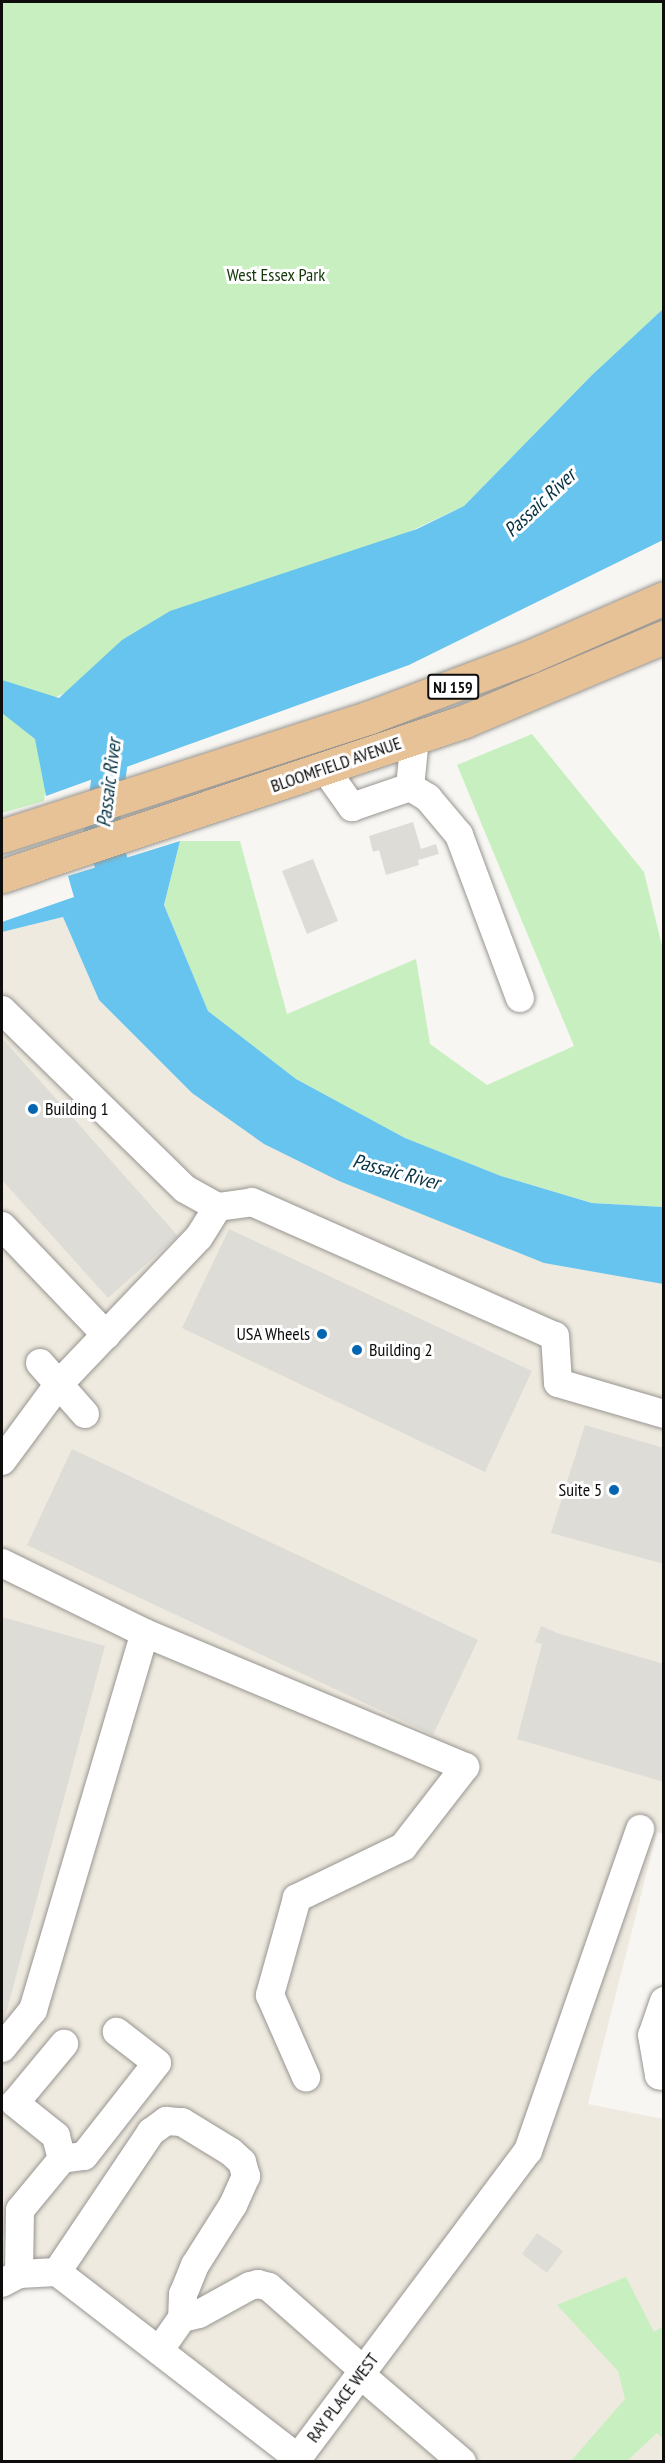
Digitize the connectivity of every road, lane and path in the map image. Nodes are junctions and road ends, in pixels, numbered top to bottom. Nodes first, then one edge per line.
1 (663, 598) edge
2 (663, 637) edge
3 (415, 738) junction
4 (325, 769) junction
5 (411, 787) junction
6 (2, 836) edge
7 (2, 876) edge
8 (520, 998) dead end
9 (2, 1010) edge
10 (218, 1207) junction
11 (2, 1226) edge
12 (106, 1335) junction
13 (40, 1363) dead end
14 (58, 1385) junction
15 (663, 1414) edge
16 (26, 1429) junction
17 (2, 1460) edge
18 (2, 1563) edge
19 (144, 1633) junction
20 (640, 1829) dead end
21 (663, 2001) edge
22 (117, 2032) dead end
23 (64, 2044) dead end
24 (2, 2048) edge
25 (663, 2076) edge
26 (306, 2077) dead end
27 (8, 2110) edge
28 (62, 2159) junction
29 (57, 2272) junction
30 (10, 2278) edge
31 (182, 2318) junction
32 (159, 2351) junction
33 (362, 2372) junction
34 (315, 2452) edge
35 (462, 2462) edge

1 - 6 main road, BLOOMFIELD AVENUE / NJ 159
2 - 3 main road, BLOOMFIELD AVENUE / NJ 159
3 - 4 main road, BLOOMFIELD AVENUE / NJ 159
3 - 5 street
4 - 5 street
4 - 7 main road, BLOOMFIELD AVENUE / NJ 159
5 - 8 street
9 - 10 street
10 - 12 street
10 - 15 street
11 - 12 street
12 - 14 street
13 - 14 street
14 - 16 street
14 - 16 street
16 - 17 street
18 - 19 street
19 - 24 street
19 - 26 street
20 - 33 street, RAY PLACE WEST
21 - 25 street
22 - 28 street
23 - 27 street
27 - 28 street
28 - 30 street
29 - 30 street
29 - 31 street
29 - 32 street, RAY PLACE WEST
31 - 32 street
31 - 33 street
32 - 34 street, RAY PLACE WEST
33 - 34 street, RAY PLACE WEST
33 - 35 street

